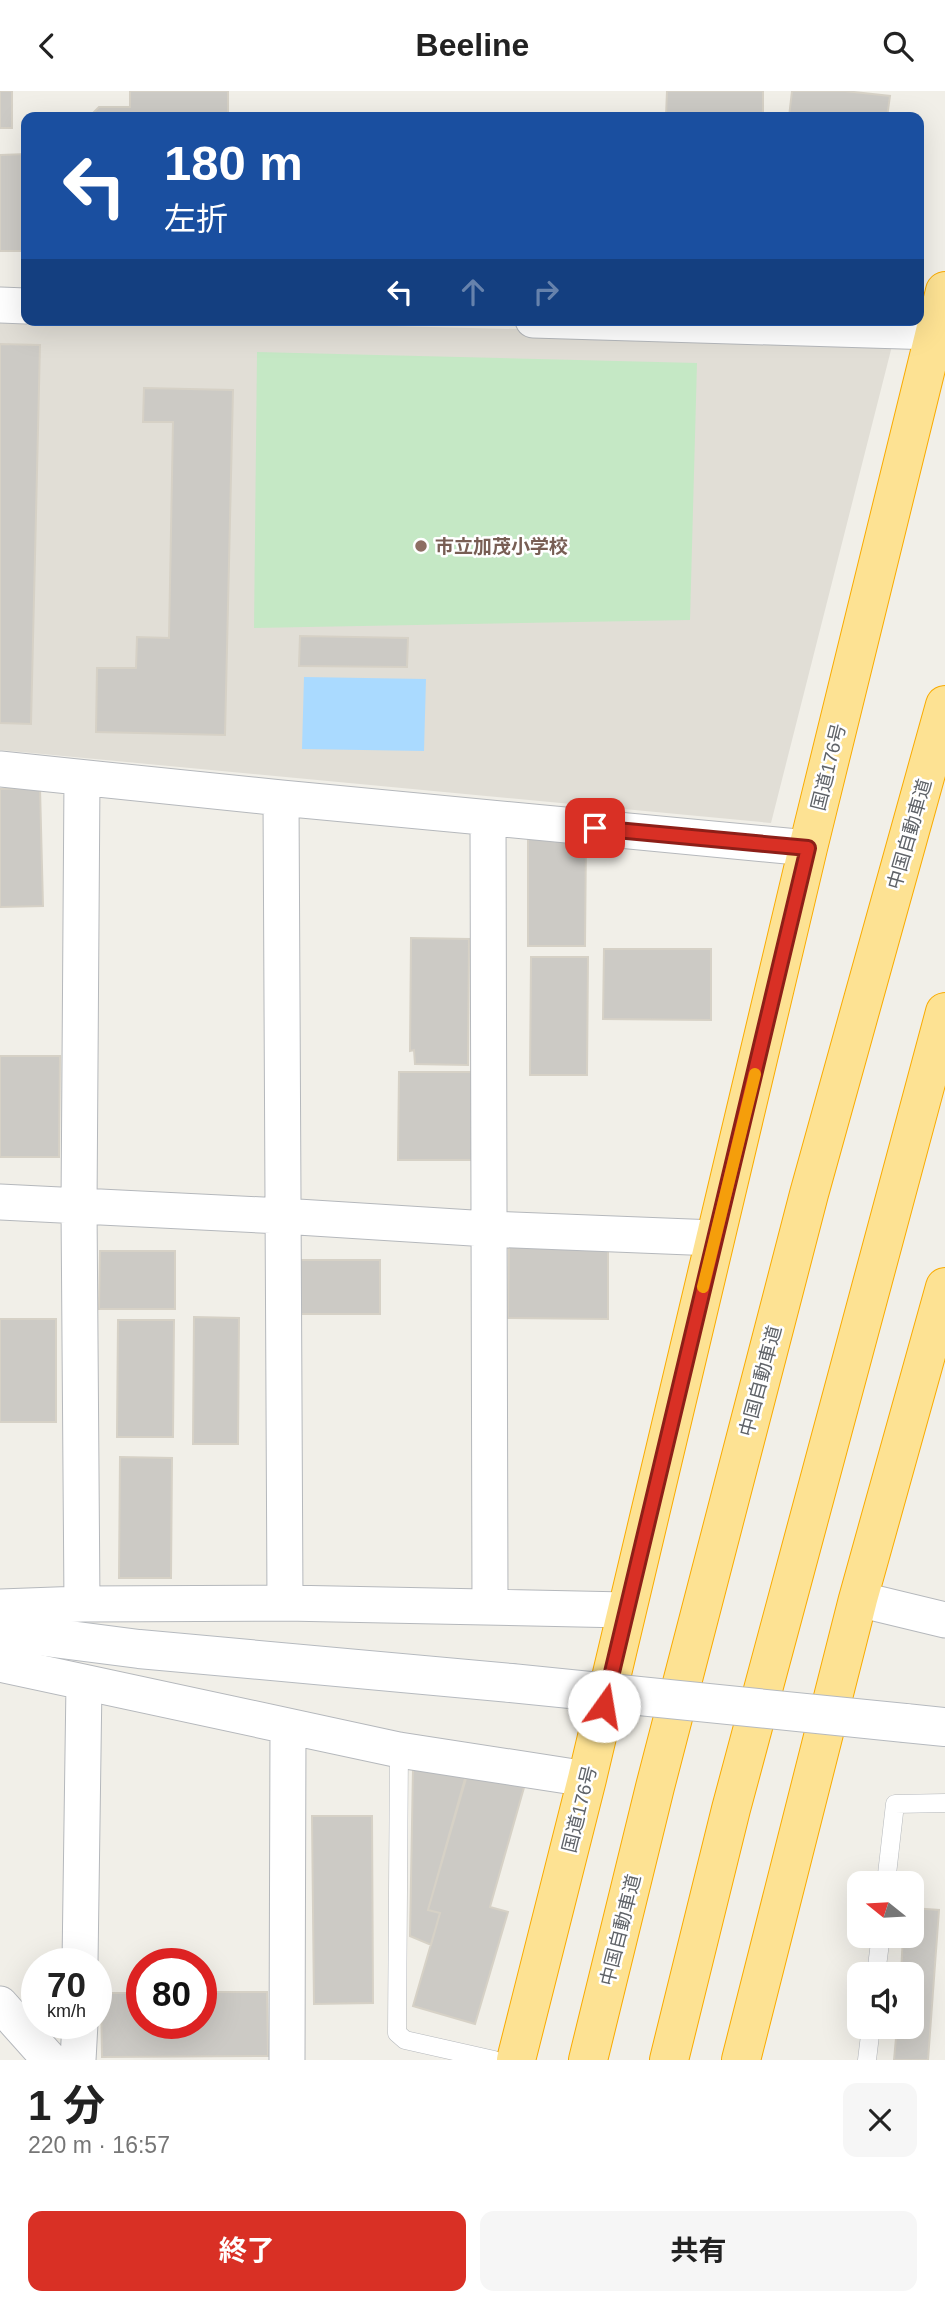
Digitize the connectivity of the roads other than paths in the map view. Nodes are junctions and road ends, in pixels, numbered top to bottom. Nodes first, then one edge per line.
1 (945, 291) edge
2 (0, 305) edge
3 (21, 306) edge
4 (734, 326) edge
5 (935, 332) junction
6 (945, 705) edge
7 (0, 769) edge
8 (82, 778) junction
9 (281, 798) junction
10 (488, 818) junction
11 (808, 848) junction
12 (945, 1012) edge
13 (0, 1202) edge
14 (79, 1207) junction
15 (282, 1216) junction
16 (488, 1229) junction
17 (715, 1238) junction
18 (945, 1287) edge
19 (858, 1599) junction
20 (285, 1603) junction
21 (82, 1604) junction
22 (0, 1607) edge
23 (490, 1607) junction
24 (626, 1610) junction
25 (945, 1621) edge
26 (0, 1631) edge
27 (0, 1664) edge
28 (84, 1683) junction
29 (288, 1727) junction
30 (945, 1727) edge
31 (399, 1750) junction
32 (587, 1779) junction
33 (945, 1803) edge
34 (887, 1871) edge
35 (80, 1948) edge
36 (0, 2004) edge
37 (79, 2039) edge
38 (869, 2039) edge
39 (50, 2060) edge
40 (78, 2060) edge
41 (287, 2060) edge
42 (494, 2060) edge
43 (516, 2060) edge
44 (588, 2060) edge
45 (669, 2060) edge
46 (741, 2060) edge
47 (867, 2060) edge

1 - 5 highway, 国道176号
2 - 3 street
4 - 5 street
5 - 11 highway, 国道176号
6 - 44 highway, 中国自動車道
7 - 8 street
8 - 9 street
8 - 14 street
9 - 10 street
9 - 15 street
10 - 11 street
10 - 16 street
11 - 17 highway, 国道176号
12 - 45 highway
13 - 14 street
14 - 15 street
14 - 21 street
15 - 16 street
15 - 20 street
16 - 17 street
16 - 23 street
17 - 24 highway, 国道176号
18 - 19 highway
19 - 25 street
19 - 46 highway
20 - 21 street
20 - 23 street
21 - 22 street
23 - 24 street
24 - 32 highway, 国道176号
26 - 30 street, bridge
27 - 28 street
28 - 29 street
28 - 35 street
29 - 31 street
29 - 41 street
31 - 32 street
31 - 42 lane
32 - 43 highway, 国道176号
33 - 34 lane
36 - 39 street
37 - 40 street
38 - 47 lane

